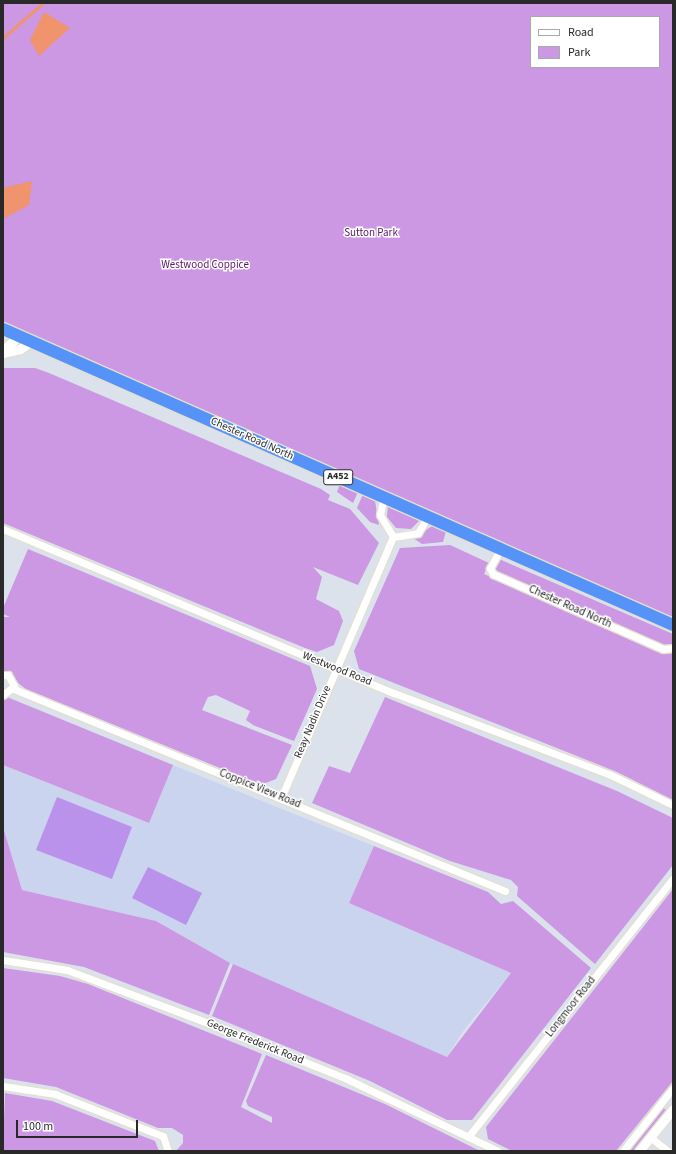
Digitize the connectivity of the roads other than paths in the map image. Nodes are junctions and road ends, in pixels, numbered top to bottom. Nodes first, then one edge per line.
1 (3, 329) edge
2 (19, 336) junction
3 (31, 341) junction
4 (3, 351) edge
5 (384, 496) junction
6 (428, 516) junction
7 (3, 529) edge
8 (392, 537) junction
9 (500, 550) junction
10 (673, 624) edge
11 (673, 648) edge
12 (335, 668) junction
13 (3, 675) edge
14 (14, 689) junction
15 (3, 695) edge
16 (281, 798) junction
17 (673, 805) edge
18 (673, 878) edge
19 (505, 891) dead end
20 (3, 960) edge
21 (3, 1086) edge
22 (673, 1088) edge
23 (673, 1109) edge
24 (468, 1137) junction
25 (650, 1137) junction
26 (168, 1151) edge
27 (498, 1151) edge
28 (623, 1151) edge
29 (639, 1151) edge
30 (668, 1151) edge

1 - 2 highway, Chester Road North / A452
2 - 3 highway, Chester Road North / A452
2 - 4 street
3 - 4 street
3 - 5 highway, Chester Road North / A452
5 - 6 highway, Chester Road North / A452
5 - 8 street
6 - 8 street
6 - 9 highway, Chester Road North / A452
7 - 12 street, Westwood Road
8 - 12 street, Reay Nadin Drive
9 - 10 highway, Chester Road North / A452
9 - 11 street, Chester Road North
12 - 16 street, Reay Nadin Drive
12 - 17 street, Westwood Road
13 - 14 street, Coppice View Road
14 - 15 street
14 - 16 street, Coppice View Road
16 - 19 street, Coppice View Road
18 - 24 street, Longmoor Road
20 - 24 street, George Frederick Road
21 - 26 street
22 - 28 street
23 - 25 street
24 - 27 street, George Frederick Road
25 - 29 street
25 - 30 street

